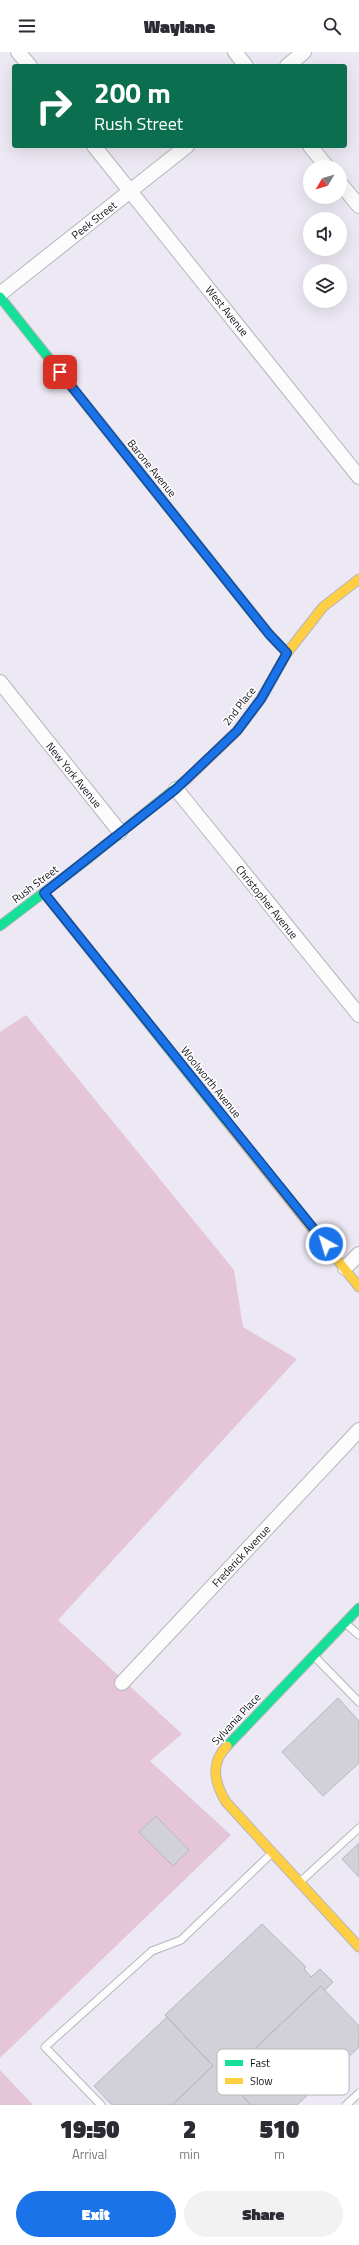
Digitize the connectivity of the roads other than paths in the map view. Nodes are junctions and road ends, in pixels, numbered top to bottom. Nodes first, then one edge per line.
1 (18, 52) edge
2 (234, 52) edge
3 (304, 52) edge
4 (28, 64) edge
5 (244, 64) edge
6 (289, 64) edge
7 (96, 148) edge
8 (184, 148) edge
9 (312, 148) edge
10 (321, 160) edge
11 (130, 191) junction
12 (347, 191) edge
13 (359, 206) edge
14 (0, 296) edge
15 (359, 477) edge
16 (359, 579) edge
17 (287, 653) junction
18 (0, 682) edge
19 (176, 789) junction
20 (120, 832) junction
21 (44, 893) junction
22 (0, 926) edge
23 (359, 1015) edge
24 (359, 1254) edge
25 (345, 1268) junction
26 (359, 1286) edge
27 (359, 1430) edge
28 (359, 1608) edge
29 (345, 1623) junction
30 (359, 1635) edge
31 (314, 1655) junction
32 (122, 1683) dead end
33 (359, 1702) edge
34 (359, 1828) edge
35 (273, 1853) junction
36 (300, 1882) junction
37 (359, 1947) edge
38 (359, 2093) edge
39 (101, 2105) edge
40 (346, 2105) edge

1 - 4 street
2 - 5 street
3 - 6 street
7 - 11 street, West Avenue
8 - 11 street, Peek Street
9 - 10 street
11 - 14 street, Peek Street
11 - 15 street, West Avenue
12 - 13 street
14 - 17 street, Barone Avenue
16 - 17 street, 2nd Place
17 - 19 street, 2nd Place
18 - 20 street, New York Avenue
19 - 20 street, 2nd Place
19 - 23 street, Christopher Avenue
20 - 21 street, Rush Street
21 - 22 street, Rush Street
21 - 25 street, Woolworth Avenue
24 - 25 street
25 - 26 street, Woolworth Avenue
27 - 32 street, Frederick Avenue
28 - 29 street, Sylvania Place
29 - 30 lane
29 - 31 street, Sylvania Place
31 - 33 lane
31 - 35 street, Sylvania Place
34 - 36 lane
35 - 36 street, Sylvania Place
35 - 39 lane
36 - 37 street, Sylvania Place
38 - 40 lane

